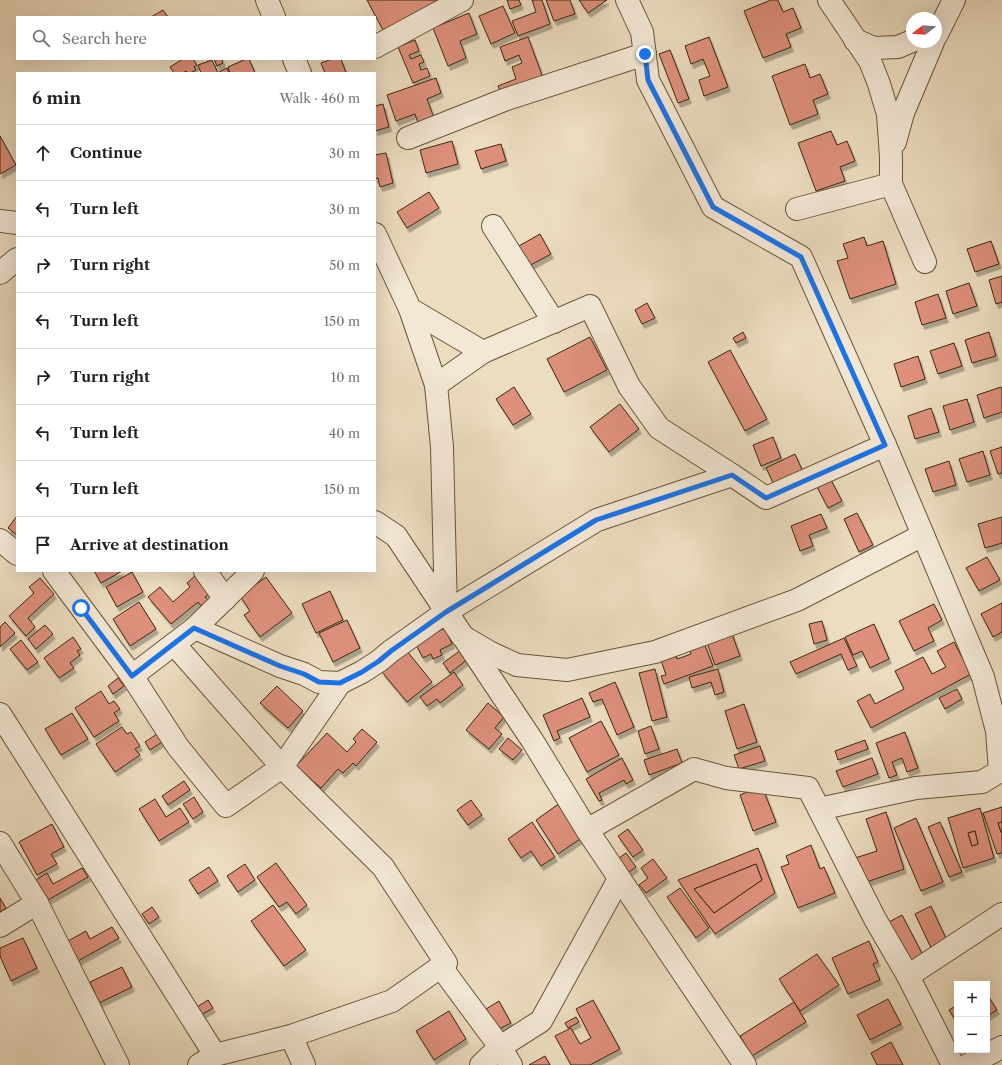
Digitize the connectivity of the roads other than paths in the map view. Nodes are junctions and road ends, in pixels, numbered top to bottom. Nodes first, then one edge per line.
1 (267, 0) edge
2 (462, 0) edge
3 (627, 0) edge
4 (829, 0) edge
5 (954, 0) edge
6 (274, 16) edge
7 (942, 22) edge
8 (855, 40) junction
9 (906, 44) edge
10 (376, 46) edge
11 (930, 48) edge
12 (645, 54) junction
13 (294, 60) edge
14 (300, 72) edge
15 (408, 138) dead end
16 (891, 157) junction
17 (891, 184) junction
18 (797, 209) dead end
19 (0, 221) edge
20 (16, 223) edge
21 (493, 226) dead end
22 (376, 236) edge
23 (16, 260) edge
24 (924, 262) dead end
25 (0, 273) edge
26 (410, 309) junction
27 (554, 322) junction
28 (482, 352) junction
29 (436, 385) junction
30 (885, 445) junction
31 (732, 475) junction
32 (376, 523) edge
33 (923, 535) junction
34 (0, 540) edge
35 (16, 553) edge
36 (56, 572) edge
37 (206, 572) edge
38 (252, 572) edge
39 (225, 599) junction
40 (446, 612) junction
41 (194, 628) junction
42 (174, 644) junction
43 (132, 676) junction
44 (340, 683) junction
45 (0, 714) edge
46 (282, 766) junction
47 (1001, 772) edge
48 (819, 809) junction
49 (587, 830) junction
50 (0, 843) edge
51 (619, 879) junction
52 (37, 903) junction
53 (1002, 914) edge
54 (0, 926) edge
55 (441, 966) junction
56 (908, 976) junction
57 (291, 1036) junction
58 (1002, 1047) edge
59 (506, 1056) edge
60 (207, 1060) edge
61 (118, 1065) edge
62 (304, 1065) edge
63 (480, 1065) edge
64 (745, 1065) edge
65 (953, 1065) edge
66 (968, 1065) edge

1 - 6 street
2 - 10 street
3 - 12 street
4 - 8 street
5 - 7 street
8 - 9 street
8 - 16 street
11 - 16 street
12 - 15 street
12 - 30 street
13 - 14 street
16 - 17 street
17 - 18 street
17 - 24 street
19 - 20 street
21 - 27 street
22 - 26 street
23 - 25 street
26 - 28 street
26 - 29 street
27 - 28 street
27 - 31 street
28 - 29 street
29 - 40 street
30 - 31 street
30 - 33 street
31 - 40 street
32 - 40 street
33 - 40 street
33 - 47 street
34 - 35 street
36 - 43 street
37 - 39 street
38 - 39 street
39 - 41 street
40 - 44 street
40 - 49 street
41 - 42 street
41 - 44 street
42 - 43 street
42 - 46 street
43 - 46 street
44 - 46 street
45 - 60 street
46 - 55 street
47 - 48 street
48 - 49 street
48 - 56 street
49 - 51 street
50 - 52 street
51 - 59 street
51 - 64 street
52 - 54 street
52 - 61 street
53 - 56 street
55 - 57 street
55 - 59 street
56 - 65 street
57 - 60 street
57 - 62 street
58 - 66 street
59 - 63 street

